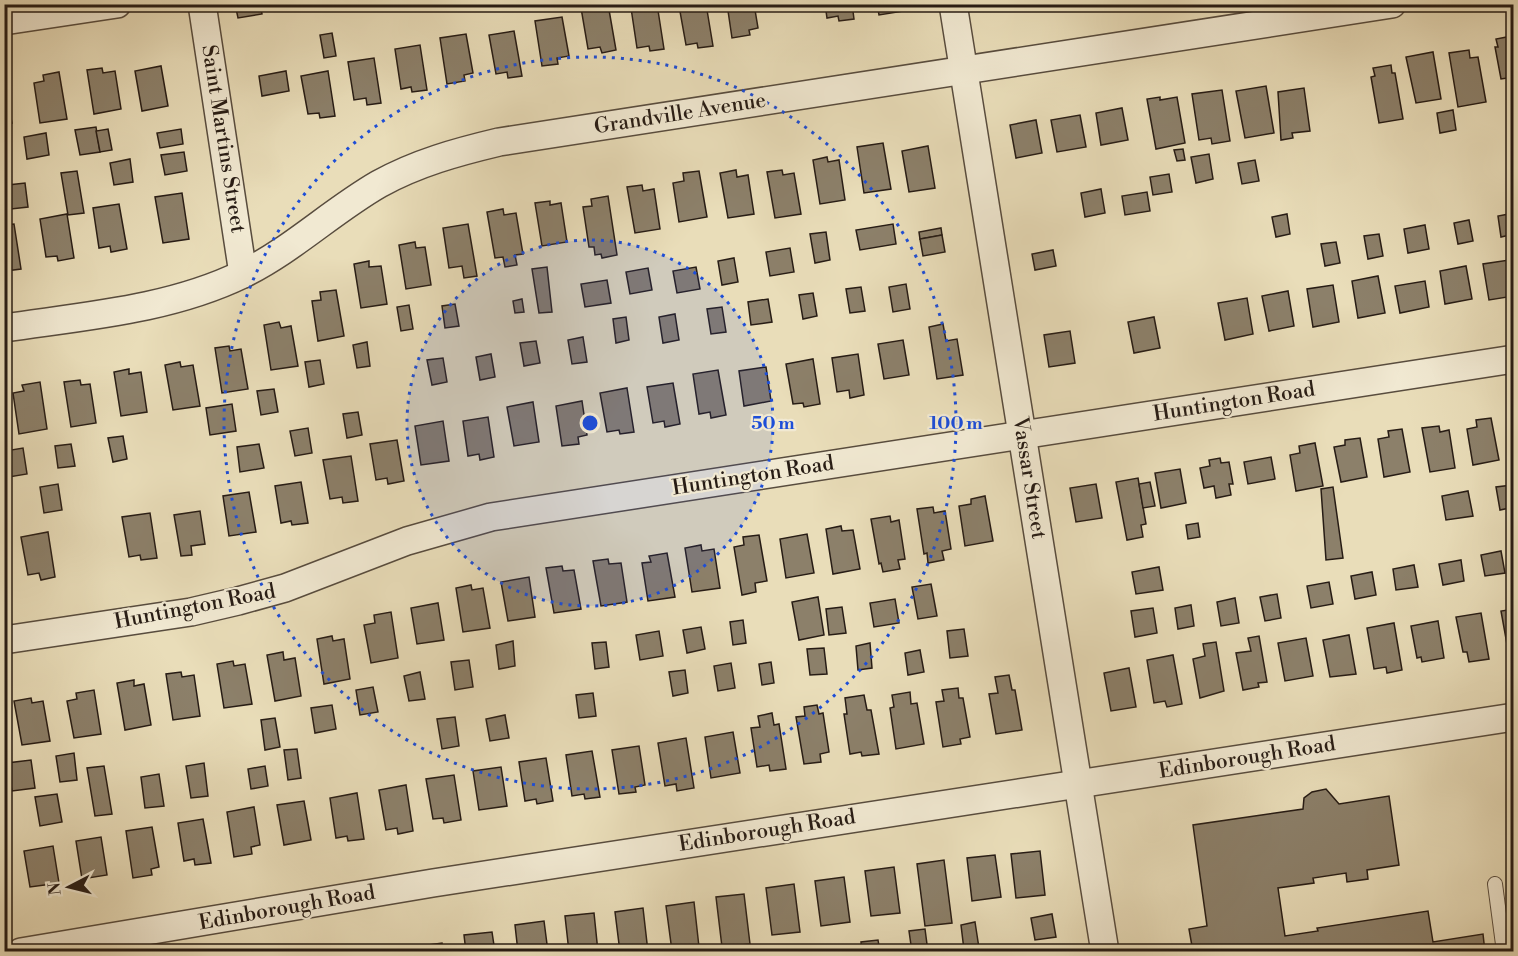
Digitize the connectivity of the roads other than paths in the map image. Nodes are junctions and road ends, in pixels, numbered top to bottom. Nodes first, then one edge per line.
1 (117, 4) edge
2 (202, 4) edge
3 (953, 4) edge
4 (1392, 4) edge
5 (4, 21) edge
6 (964, 70) junction
7 (243, 274) junction
8 (4, 328) edge
9 (1514, 359) edge
10 (1022, 434) junction
11 (4, 640) edge
12 (1514, 717) edge
13 (1079, 783) junction
14 (1495, 885) dead end
15 (21, 951) edge
16 (1105, 951) edge
17 (1504, 951) edge

1 - 5 street
2 - 7 street, Saint Martins Street
3 - 6 street, Vassar Street
4 - 6 street, Grandville Avenue
6 - 7 street, Grandville Avenue
6 - 10 street, Vassar Street
7 - 8 street, Grandville Avenue
9 - 10 street, Huntington Road
10 - 11 street, Huntington Road
10 - 13 street, Vassar Street
12 - 13 street, Edinborough Road
13 - 15 street, Edinborough Road
13 - 16 street, Vassar Street
14 - 17 lane

